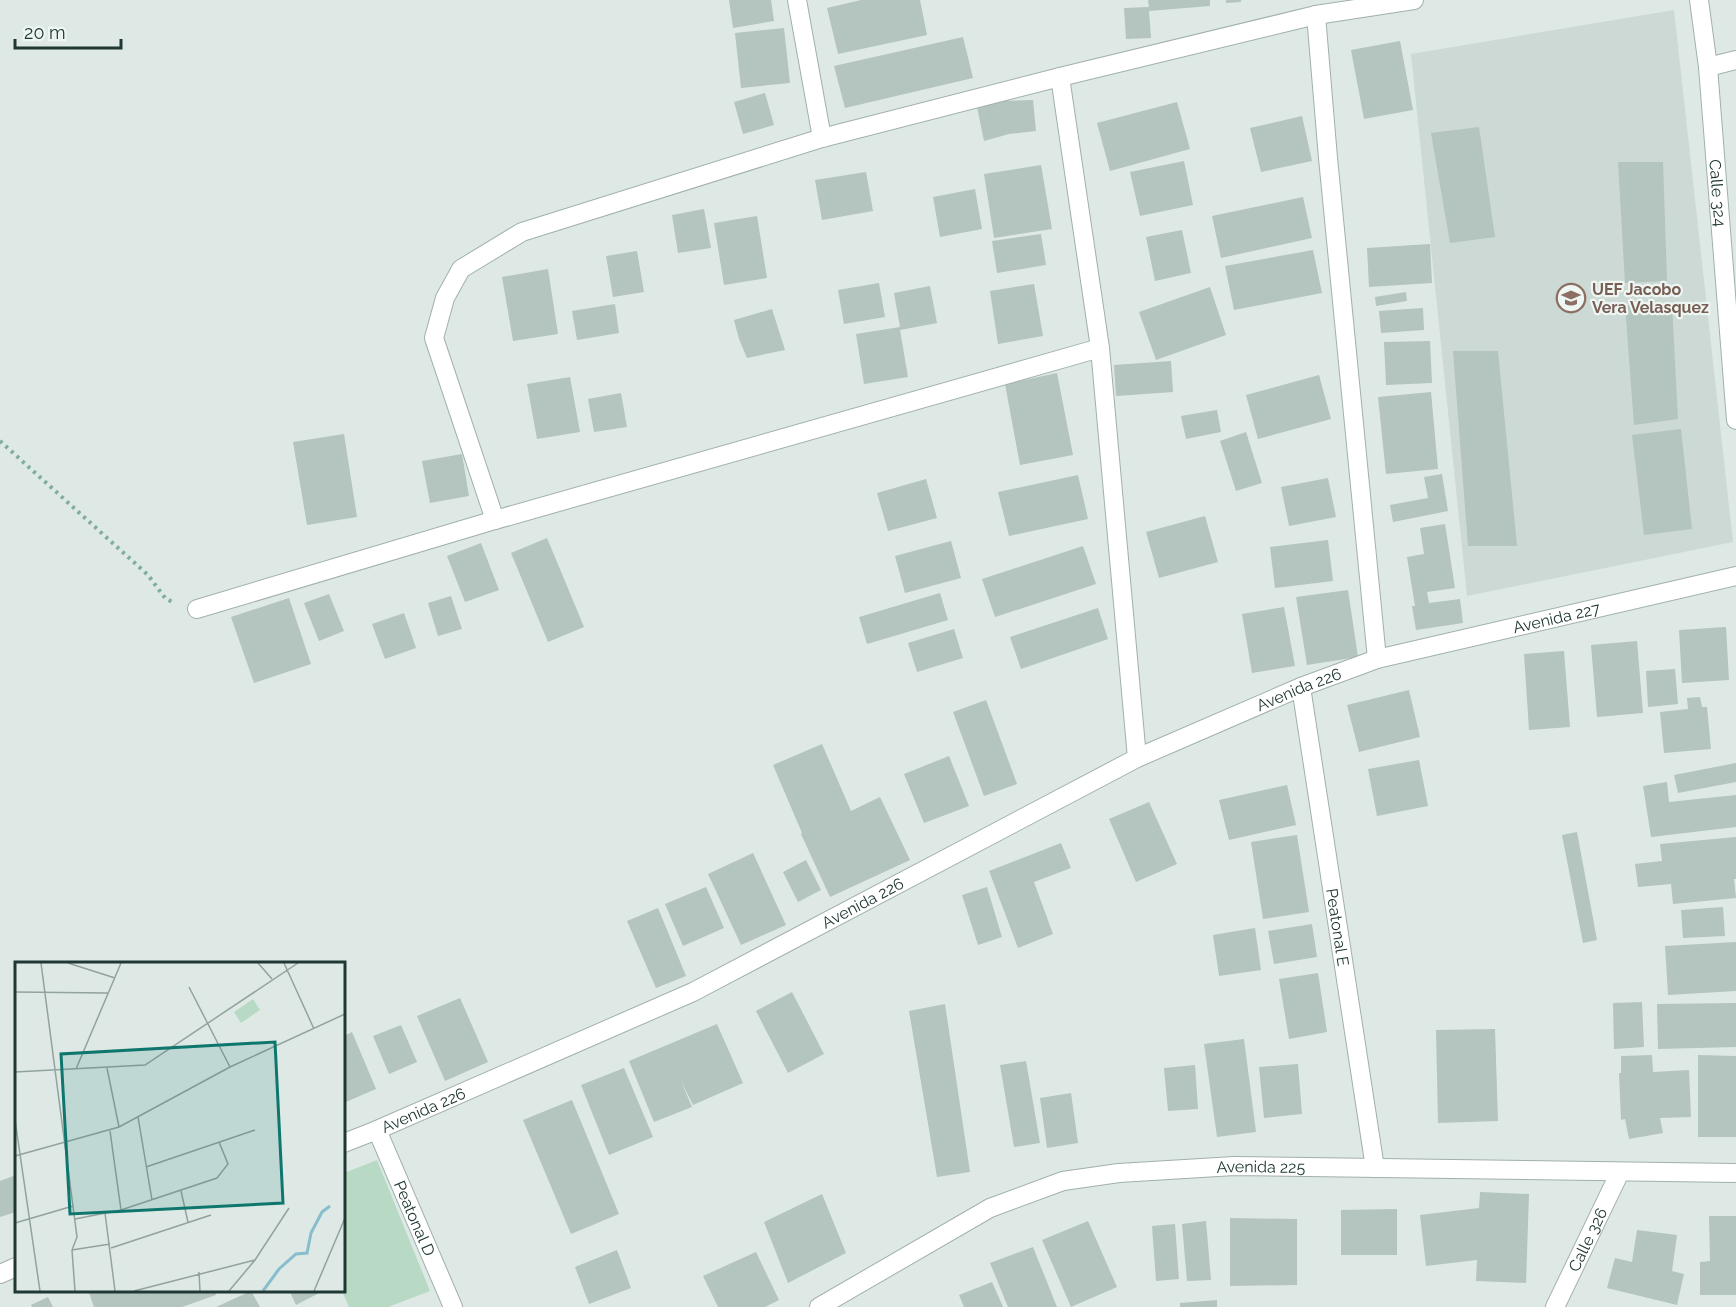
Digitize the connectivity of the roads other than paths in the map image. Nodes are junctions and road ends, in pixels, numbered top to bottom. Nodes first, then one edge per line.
1 (797, 0) edge
2 (1414, 0) edge
3 (1699, 0) edge
4 (1316, 15) junction
5 (1736, 60) edge
6 (1708, 67) junction
7 (1060, 77) junction
8 (822, 138) junction
9 (1100, 348) junction
10 (1736, 420) edge
11 (495, 520) junction
12 (1736, 576) edge
13 (197, 609) road end
14 (1377, 660) junction
15 (1301, 687) junction
16 (1137, 758) junction
17 (377, 1130) junction
18 (345, 1143) edge
19 (1375, 1168) junction
20 (1620, 1172) junction
21 (1736, 1173) edge
22 (15, 1268) edge
23 (0, 1274) edge
24 (453, 1307) edge
25 (819, 1307) edge
26 (1555, 1307) edge

1 - 8 street
2 - 4 street
3 - 6 street, Calle 324
4 - 7 street
4 - 14 street
5 - 6 street
6 - 10 street, Calle 324
7 - 8 street
7 - 9 street
8 - 11 street
9 - 11 street
9 - 16 street
11 - 13 street
12 - 14 street, Avenida 227
14 - 15 street, Avenida 226
15 - 16 street, Avenida 226
15 - 19 street, Peatonal E
16 - 17 street, Avenida 226
17 - 18 street, Avenida 226
17 - 24 street, Peatonal D
19 - 20 street, Avenida 225
19 - 25 street, Avenida 225
20 - 21 street, Avenida 225
20 - 26 street, Calle 326
22 - 23 street

